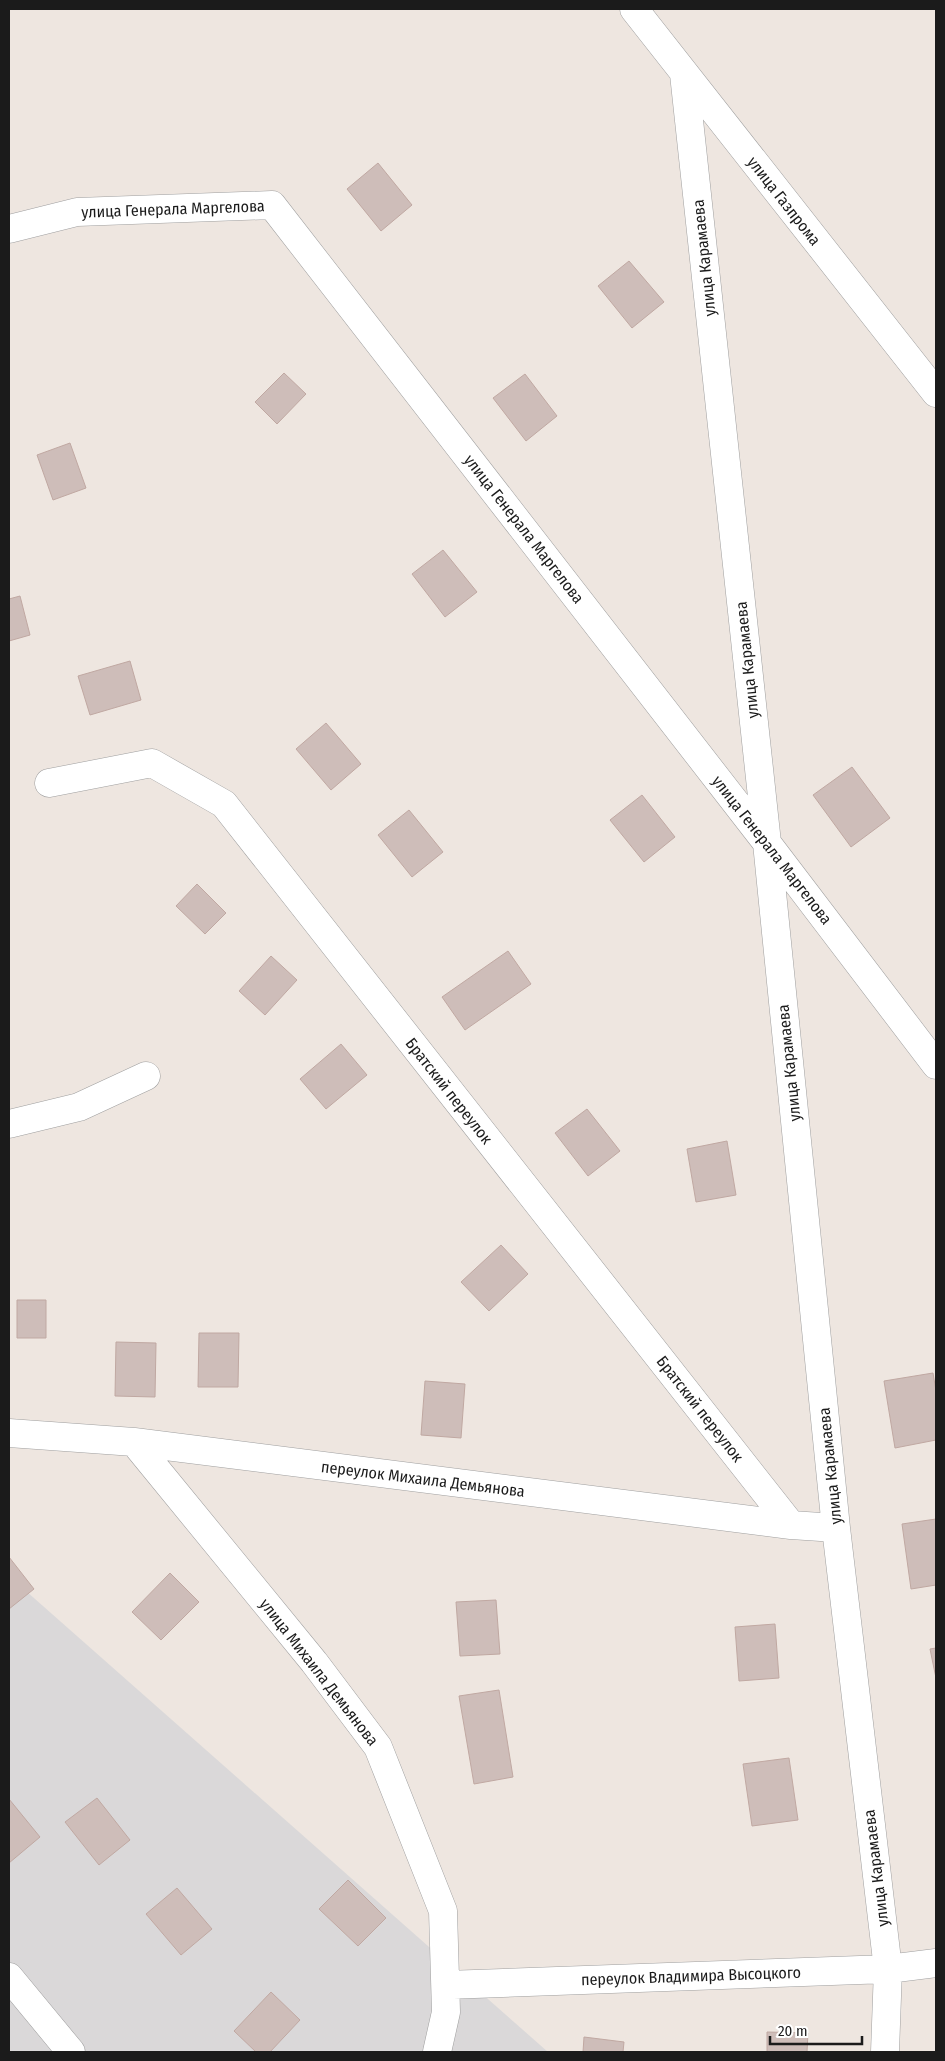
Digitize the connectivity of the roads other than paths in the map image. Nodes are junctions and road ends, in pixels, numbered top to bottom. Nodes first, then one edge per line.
1 (634, 9) edge
2 (684, 74) junction
3 (9, 229) edge
4 (936, 393) edge
5 (48, 783) dead end
6 (768, 843) junction
7 (936, 1065) edge
8 (146, 1076) dead end
9 (9, 1124) edge
10 (9, 1433) edge
11 (134, 1442) junction
12 (791, 1525) junction
13 (836, 1528) junction
14 (936, 1963) edge
15 (888, 1969) junction
16 (9, 1977) edge
17 (446, 1985) junction
18 (71, 2052) edge
19 (436, 2052) edge
20 (885, 2052) edge

1 - 2 street, улица Газпрома
2 - 4 street, улица Газпрома
2 - 6 street, улица Карамаева
3 - 6 street, улица Генерала Маргелова
5 - 12 street, Братский переулок
6 - 7 street, улица Генерала Маргелова
6 - 13 street, улица Карамаева
8 - 9 street
10 - 11 street, переулок Михаила Демьянова
11 - 12 street, переулок Михаила Демьянова
11 - 17 street, улица Михаила Демьянова
12 - 13 street, переулок Михаила Демьянова
13 - 15 street, улица Карамаева
14 - 15 street, переулок Владимира Высоцкого
15 - 17 street, переулок Владимира Высоцкого
15 - 20 street, улица Карамаева
16 - 18 street
17 - 19 street, улица Михаила Демьянова

